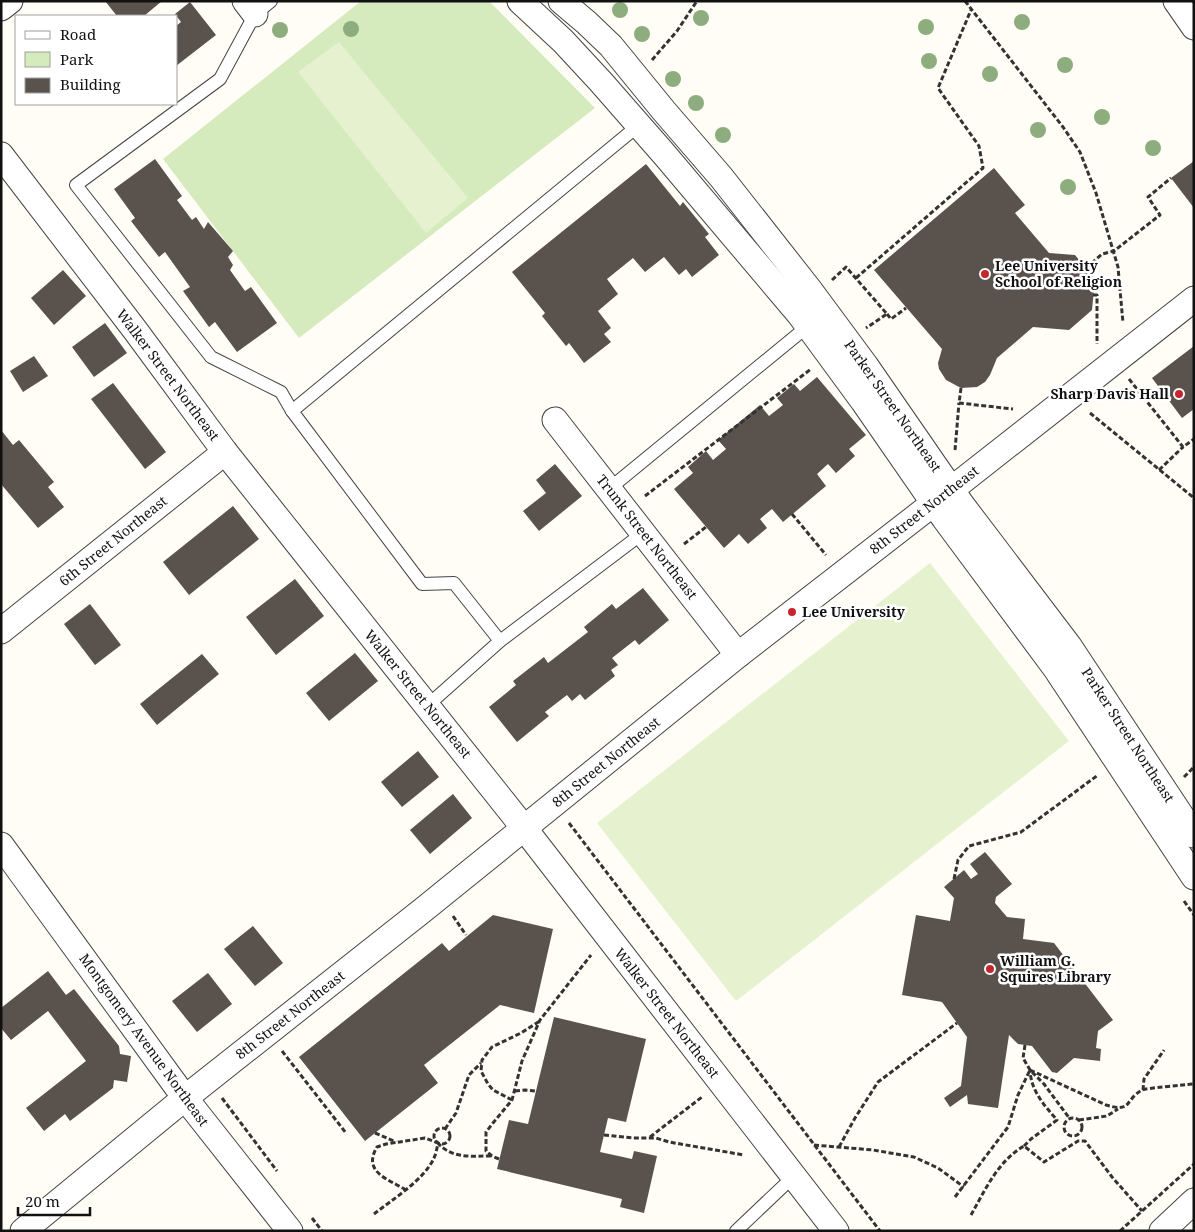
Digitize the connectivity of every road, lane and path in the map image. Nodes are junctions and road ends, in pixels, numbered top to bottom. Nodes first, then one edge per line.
1 (10, 1) edge
2 (520, 1) edge
3 (561, 1) edge
4 (697, 1) edge
5 (965, 1) edge
6 (1176, 1) edge
7 (257, 5) edge
8 (1, 8) edge
9 (971, 9) junction
10 (1194, 27) edge
11 (647, 66) dead end
12 (640, 125) junction
13 (1, 155) edge
14 (1171, 178) dead end
15 (1114, 251) junction
16 (1086, 268) dead end
17 (856, 278) junction
18 (826, 285) dead end
19 (1093, 295) dead end
20 (1194, 298) edge
21 (906, 308) dead end
22 (887, 314) junction
23 (1123, 324) dead end
24 (808, 326) junction
25 (838, 347) junction
26 (1097, 352) dead end
27 (1127, 376) dead end
28 (961, 388) dead end
29 (959, 403) junction
30 (1084, 408) dead end
31 (1021, 409) dead end
32 (292, 410) junction
33 (555, 420) dead end
34 (1194, 439) edge
35 (1183, 447) junction
36 (225, 452) junction
37 (954, 452) dead end
38 (1159, 470) junction
39 (609, 489) junction
40 (943, 496) junction
41 (1194, 498) edge
42 (640, 499) dead end
43 (792, 514) dead end
44 (706, 527) dead end
45 (643, 532) junction
46 (677, 550) dead end
47 (830, 559) dead end
48 (1, 630) edge
49 (500, 641) junction
50 (738, 655) junction
51 (427, 706) junction
52 (1102, 772) dead end
53 (568, 816) dead end
54 (524, 828) junction
55 (1194, 835) edge
56 (1, 846) edge
57 (1194, 877) edge
58 (954, 879) dead end
59 (450, 911) dead end
60 (466, 935) dead end
61 (591, 954) dead end
62 (540, 1020) junction
63 (957, 1023) dead end
64 (1025, 1045) dead end
65 (280, 1049) dead end
66 (1164, 1050) dead end
67 (481, 1063) junction
68 (1030, 1070) junction
69 (1193, 1084) edge
70 (1143, 1090) junction
71 (515, 1091) junction
72 (536, 1091) dead end
73 (225, 1092) dead end
74 (707, 1093) dead end
75 (185, 1098) junction
76 (512, 1100) junction
77 (1119, 1109) junction
78 (1070, 1119) junction
79 (1057, 1120) junction
80 (1079, 1120) junction
81 (1066, 1122) junction
82 (445, 1129) junction
83 (346, 1133) dead end
84 (374, 1134) dead end
85 (604, 1135) dead end
86 (1078, 1135) junction
87 (650, 1137) junction
88 (1084, 1141) junction
89 (397, 1142) junction
90 (438, 1143) junction
91 (814, 1145) junction
92 (1024, 1146) junction
93 (839, 1147) junction
94 (745, 1155) dead end
95 (492, 1156) junction
96 (500, 1159) dead end
97 (1194, 1164) edge
98 (280, 1175) dead end
99 (794, 1176) junction
100 (964, 1186) junction
101 (406, 1190) junction
102 (955, 1198) dead end
103 (1194, 1201) edge
104 (1142, 1211) junction
105 (374, 1214) dead end
106 (310, 1215) dead end
107 (971, 1215) dead end
108 (23, 1231) edge
109 (290, 1231) edge
110 (322, 1231) edge
111 (736, 1231) edge
112 (836, 1231) edge
113 (880, 1231) edge
114 (1120, 1231) edge
115 (1162, 1231) edge

1 - 8 street
2 - 12 street
3 - 25 street, Parker Street Northeast
4 - 11 path
5 - 9 path
6 - 10 street
7 - 32 lane
9 - 15 path
9 - 17 path
12 - 24 street
12 - 32 lane
13 - 36 street, Walker Street Northeast
14 - 15 path
15 - 16 path
15 - 23 path
17 - 18 path
17 - 22 path
19 - 26 path
20 - 40 street, 8th Street Northeast
21 - 22 path
22 - 25 path
24 - 25 street
24 - 39 lane
25 - 40 street, Parker Street Northeast
25 - 40 street, Parker Street Northeast
25 - 42 path
27 - 35 path
28 - 29 path
29 - 31 path
29 - 37 path
30 - 38 path
32 - 49 lane
33 - 39 street, Trunk Street Northeast
34 - 35 path
35 - 38 path
36 - 48 street, 6th Street Northeast
36 - 51 street, Walker Street Northeast
38 - 41 path
39 - 45 street, Trunk Street Northeast
40 - 50 street, 8th Street Northeast
40 - 55 street, Parker Street Northeast
40 - 57 street, Parker Street Northeast
43 - 47 path
44 - 46 path
45 - 49 lane
45 - 50 street, Trunk Street Northeast
49 - 51 lane
50 - 54 street, 8th Street Northeast
51 - 54 street, Walker Street Northeast
52 - 58 path
53 - 91 path
54 - 75 street, 8th Street Northeast
54 - 99 street, Walker Street Northeast
56 - 75 street, Montgomery Avenue Northeast
59 - 60 path
61 - 62 path
62 - 67 path
62 - 71 path
63 - 93 path
64 - 68 path
65 - 83 path
66 - 70 path
67 - 76 path
67 - 82 path
68 - 77 path
68 - 78 path
68 - 79 path
68 - 100 path
69 - 70 path
70 - 77 path
71 - 72 path
71 - 76 path
73 - 98 path
74 - 87 path
75 - 108 street, 8th Street Northeast
75 - 109 street, Montgomery Avenue Northeast
76 - 95 path
77 - 80 path
78 - 80 path
78 - 81 path
79 - 81 path
79 - 92 path
80 - 86 path
81 - 86 path
82 - 90 path
82 - 90 path
84 - 89 path
85 - 87 path
86 - 88 path
87 - 94 path
88 - 92 path
88 - 104 path
89 - 90 path
89 - 101 path
90 - 95 path
90 - 101 path
91 - 93 path
91 - 113 path
92 - 107 path
93 - 100 path
95 - 96 path
97 - 104 path
99 - 111 lane
99 - 112 street, Walker Street Northeast
100 - 102 path
101 - 105 path
103 - 115 street
104 - 114 path
106 - 110 path

